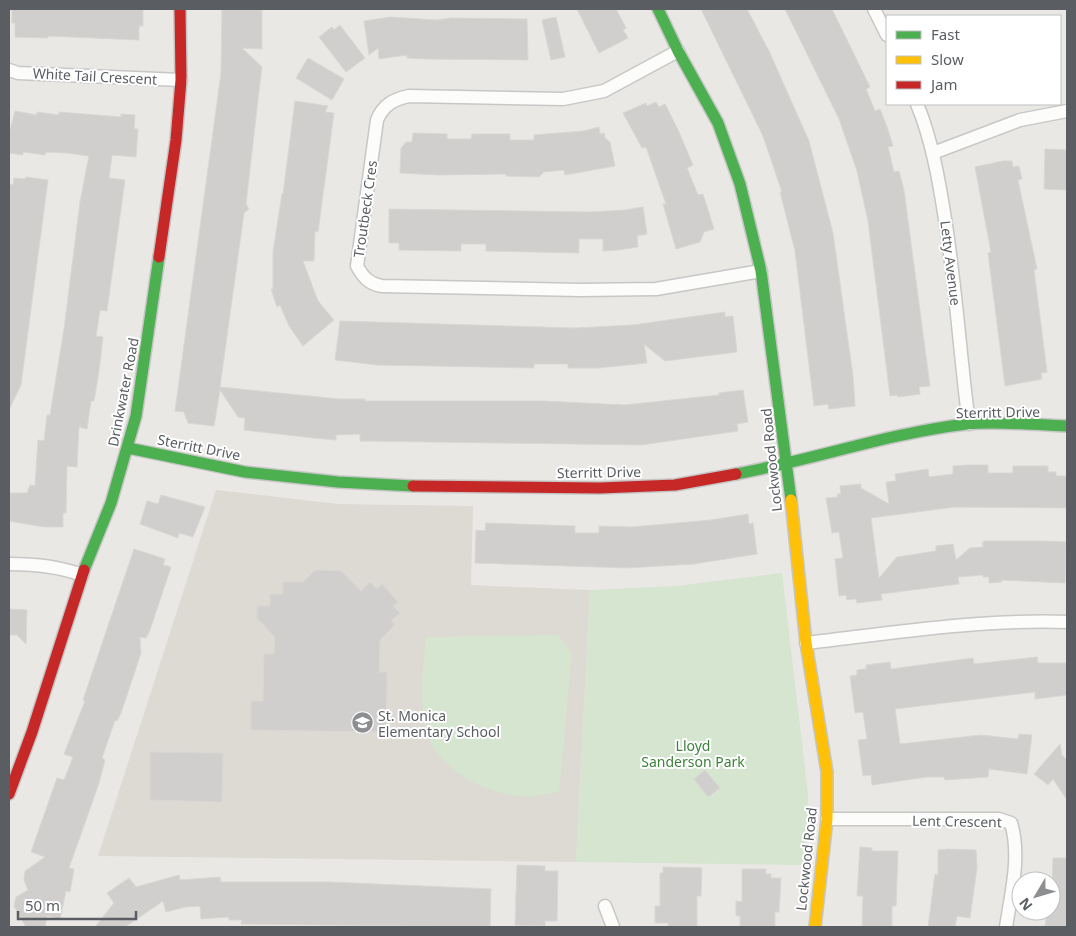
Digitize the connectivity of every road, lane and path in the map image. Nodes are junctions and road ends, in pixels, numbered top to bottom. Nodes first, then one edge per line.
1 (180, 9) edge
2 (658, 9) edge
3 (874, 9) edge
4 (886, 33) edge
5 (678, 51) junction
6 (9, 70) edge
7 (181, 80) junction
8 (917, 105) edge
9 (1067, 111) edge
10 (932, 153) junction
11 (761, 271) junction
12 (969, 424) junction
13 (1067, 426) edge
14 (128, 448) junction
15 (787, 465) junction
16 (9, 564) edge
17 (82, 575) junction
18 (1067, 622) edge
19 (806, 643) junction
20 (13, 768) edge
21 (9, 794) edge
22 (827, 820) junction
23 (605, 906) dead end
24 (613, 927) edge
25 (815, 927) edge
26 (1006, 927) edge

1 - 7 street, Drinkwater Road
2 - 5 street, Lockwood Road
3 - 4 street
5 - 11 street, Lockwood Road
5 - 11 street, Troutbeck Cres
6 - 7 street, White Tail Crescent
7 - 14 street, Drinkwater Road
8 - 10 street, Letty Avenue
9 - 10 street
10 - 12 street, Letty Avenue
11 - 15 street, Lockwood Road
12 - 13 street, Sterritt Drive
12 - 15 street, Sterritt Drive
14 - 15 street, Sterritt Drive
14 - 17 street, Drinkwater Road
15 - 19 street, Lockwood Road
16 - 17 street
17 - 20 street, Drinkwater Road
18 - 19 street
19 - 22 street, Lockwood Road
20 - 21 street, Drinkwater Road
22 - 25 street, Lockwood Road
22 - 26 street, Lent Crescent
23 - 24 street

